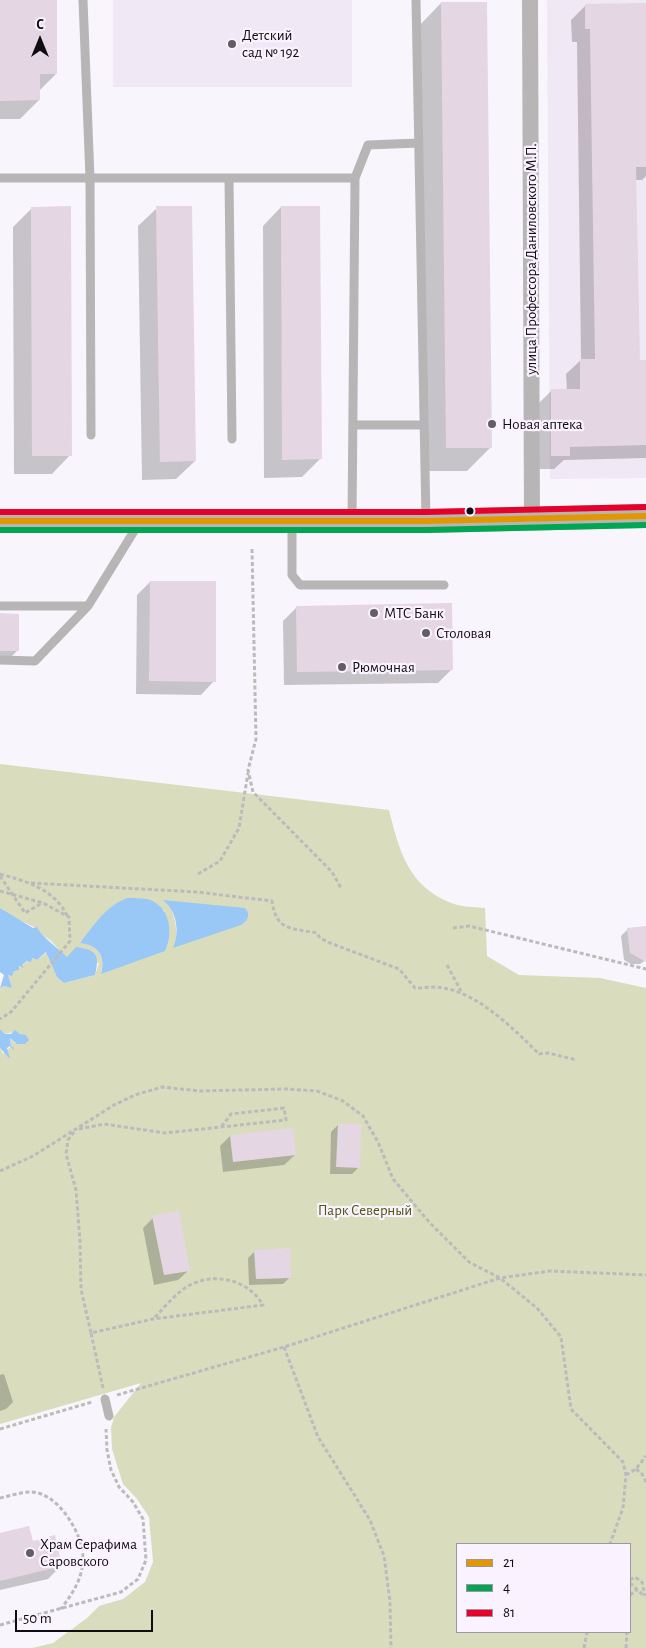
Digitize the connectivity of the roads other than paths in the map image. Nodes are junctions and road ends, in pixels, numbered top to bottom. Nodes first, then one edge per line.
1 (84, 0) edge
2 (416, 0) edge
3 (530, 0) edge
4 (418, 143) junction
5 (0, 178) edge
6 (90, 178) junction
7 (228, 178) junction
8 (355, 178) junction
9 (353, 425) junction
10 (424, 425) junction
11 (91, 435) dead end
12 (232, 439) dead end
13 (646, 516) edge
14 (532, 519) junction
15 (426, 520) junction
16 (292, 521) junction
17 (352, 521) junction
18 (0, 522) edge
19 (140, 522) junction
20 (444, 585) dead end
21 (0, 606) edge
22 (88, 606) junction
23 (0, 660) edge
24 (105, 1399) road end
25 (109, 1416) road end

1 - 6 lane
2 - 4 lane
3 - 14 street, улица Профессора Даниловского М.П.
4 - 8 lane
4 - 10 lane
5 - 6 lane
6 - 7 lane
6 - 11 lane
7 - 8 lane
7 - 12 lane
8 - 9 lane
9 - 10 lane
9 - 17 lane
10 - 15 lane
13 - 14 main road
14 - 15 main road
15 - 17 main road
16 - 17 main road
16 - 19 main road
16 - 20 lane
18 - 19 main road
19 - 22 lane
21 - 22 lane
22 - 23 lane
24 - 25 lane

